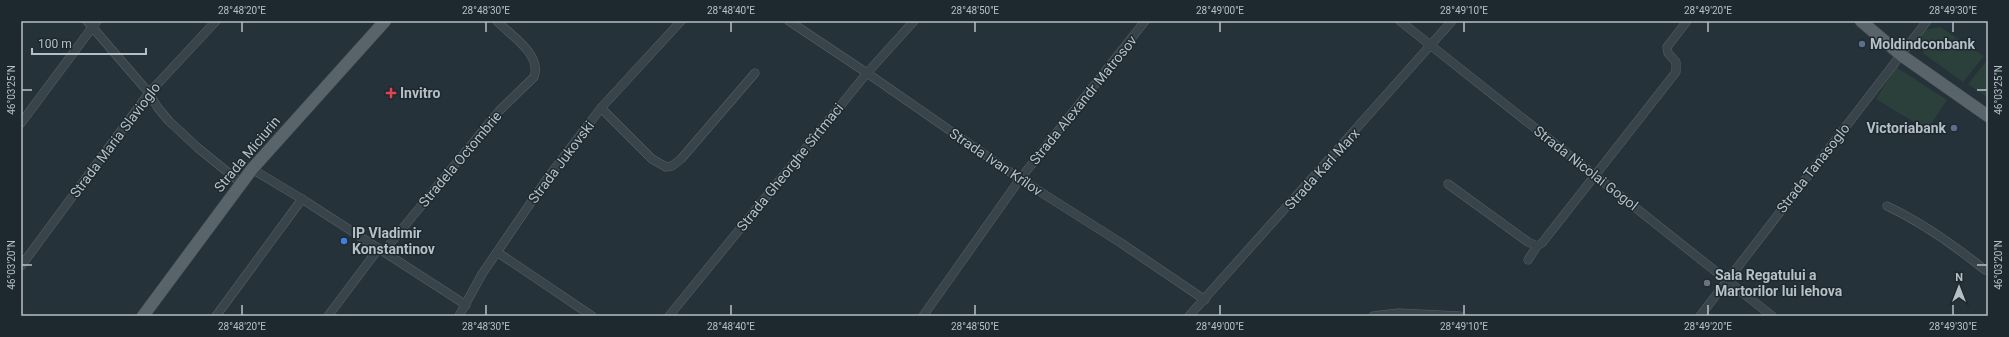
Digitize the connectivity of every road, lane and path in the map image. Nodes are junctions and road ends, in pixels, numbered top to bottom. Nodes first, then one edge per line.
1 (216, 21) edge
2 (386, 21) edge
3 (497, 21) edge
4 (681, 21) edge
5 (789, 21) edge
6 (914, 21) edge
7 (1146, 21) edge
8 (1400, 21) edge
9 (1452, 21) edge
10 (1687, 21) edge
11 (1861, 21) edge
12 (1927, 21) edge
13 (92, 23) edge
14 (1432, 45) junction
15 (1901, 54) junction
16 (755, 73) dead end
17 (867, 73) junction
18 (148, 93) junction
19 (601, 108) junction
20 (1988, 116) edge
21 (21, 123) edge
22 (252, 169) junction
23 (1594, 176) junction
24 (1020, 179) junction
25 (241, 182) junction
26 (1448, 184) dead end
27 (302, 199) junction
28 (1887, 206) dead end
29 (1537, 246) junction
30 (381, 250) junction
31 (497, 252) junction
32 (1528, 260) dead end
33 (21, 266) edge
34 (1985, 270) dead end
35 (1727, 280) junction
36 (1205, 300) junction
37 (466, 305) junction
38 (143, 316) edge
39 (216, 316) edge
40 (328, 316) edge
41 (459, 316) edge
42 (591, 316) edge
43 (669, 316) edge
44 (923, 316) edge
45 (1189, 316) edge
46 (1373, 316) edge
47 (1460, 316) edge
48 (1700, 316) edge
49 (1772, 316) edge

1 - 18 street, Strada Maria Slavioglo
2 - 22 main road, Strada Miciurin
3 - 30 street, Stradela Octombrie
4 - 19 street, Strada Jukovski
5 - 17 street, Strada Ivan Krîlov
6 - 17 street, Strada Gheorghe Sîrtmaci
7 - 24 street, Strada Alexandr Matrosov
8 - 14 street, Strada Nicolai Gogol
9 - 14 street, Strada Karl Marx
10 - 23 street
11 - 15 main road
12 - 15 street, Strada Tanasoglo
13 - 18 street
13 - 21 street
14 - 23 street, Strada Nicolai Gogol
14 - 36 street, Strada Karl Marx
15 - 20 main road
15 - 35 street, Strada Tanasoglo
16 - 19 street
17 - 24 street, Strada Ivan Krîlov
17 - 43 street, Strada Gheorghe Sîrtmaci
18 - 25 street
18 - 33 street, Strada Maria Slavioglo
19 - 31 street, Strada Jukovski
22 - 25 main road, Strada Miciurin
22 - 27 street
23 - 29 street
23 - 35 street, Strada Nicolai Gogol
24 - 36 street, Strada Ivan Krîlov
24 - 44 street, Strada Alexandr Matrosov
25 - 38 main road, Strada Miciurin
26 - 29 street
27 - 30 street
27 - 39 street
28 - 34 street
29 - 32 street
30 - 37 street
30 - 40 street, Stradela Octombrie
31 - 37 street, Strada Jukovski
31 - 42 street
35 - 48 street, Strada Tanasoglo
35 - 49 street, Strada Nicolai Gogol
36 - 45 street, Strada Karl Marx
37 - 41 street, Strada Jukovski
46 - 47 street

